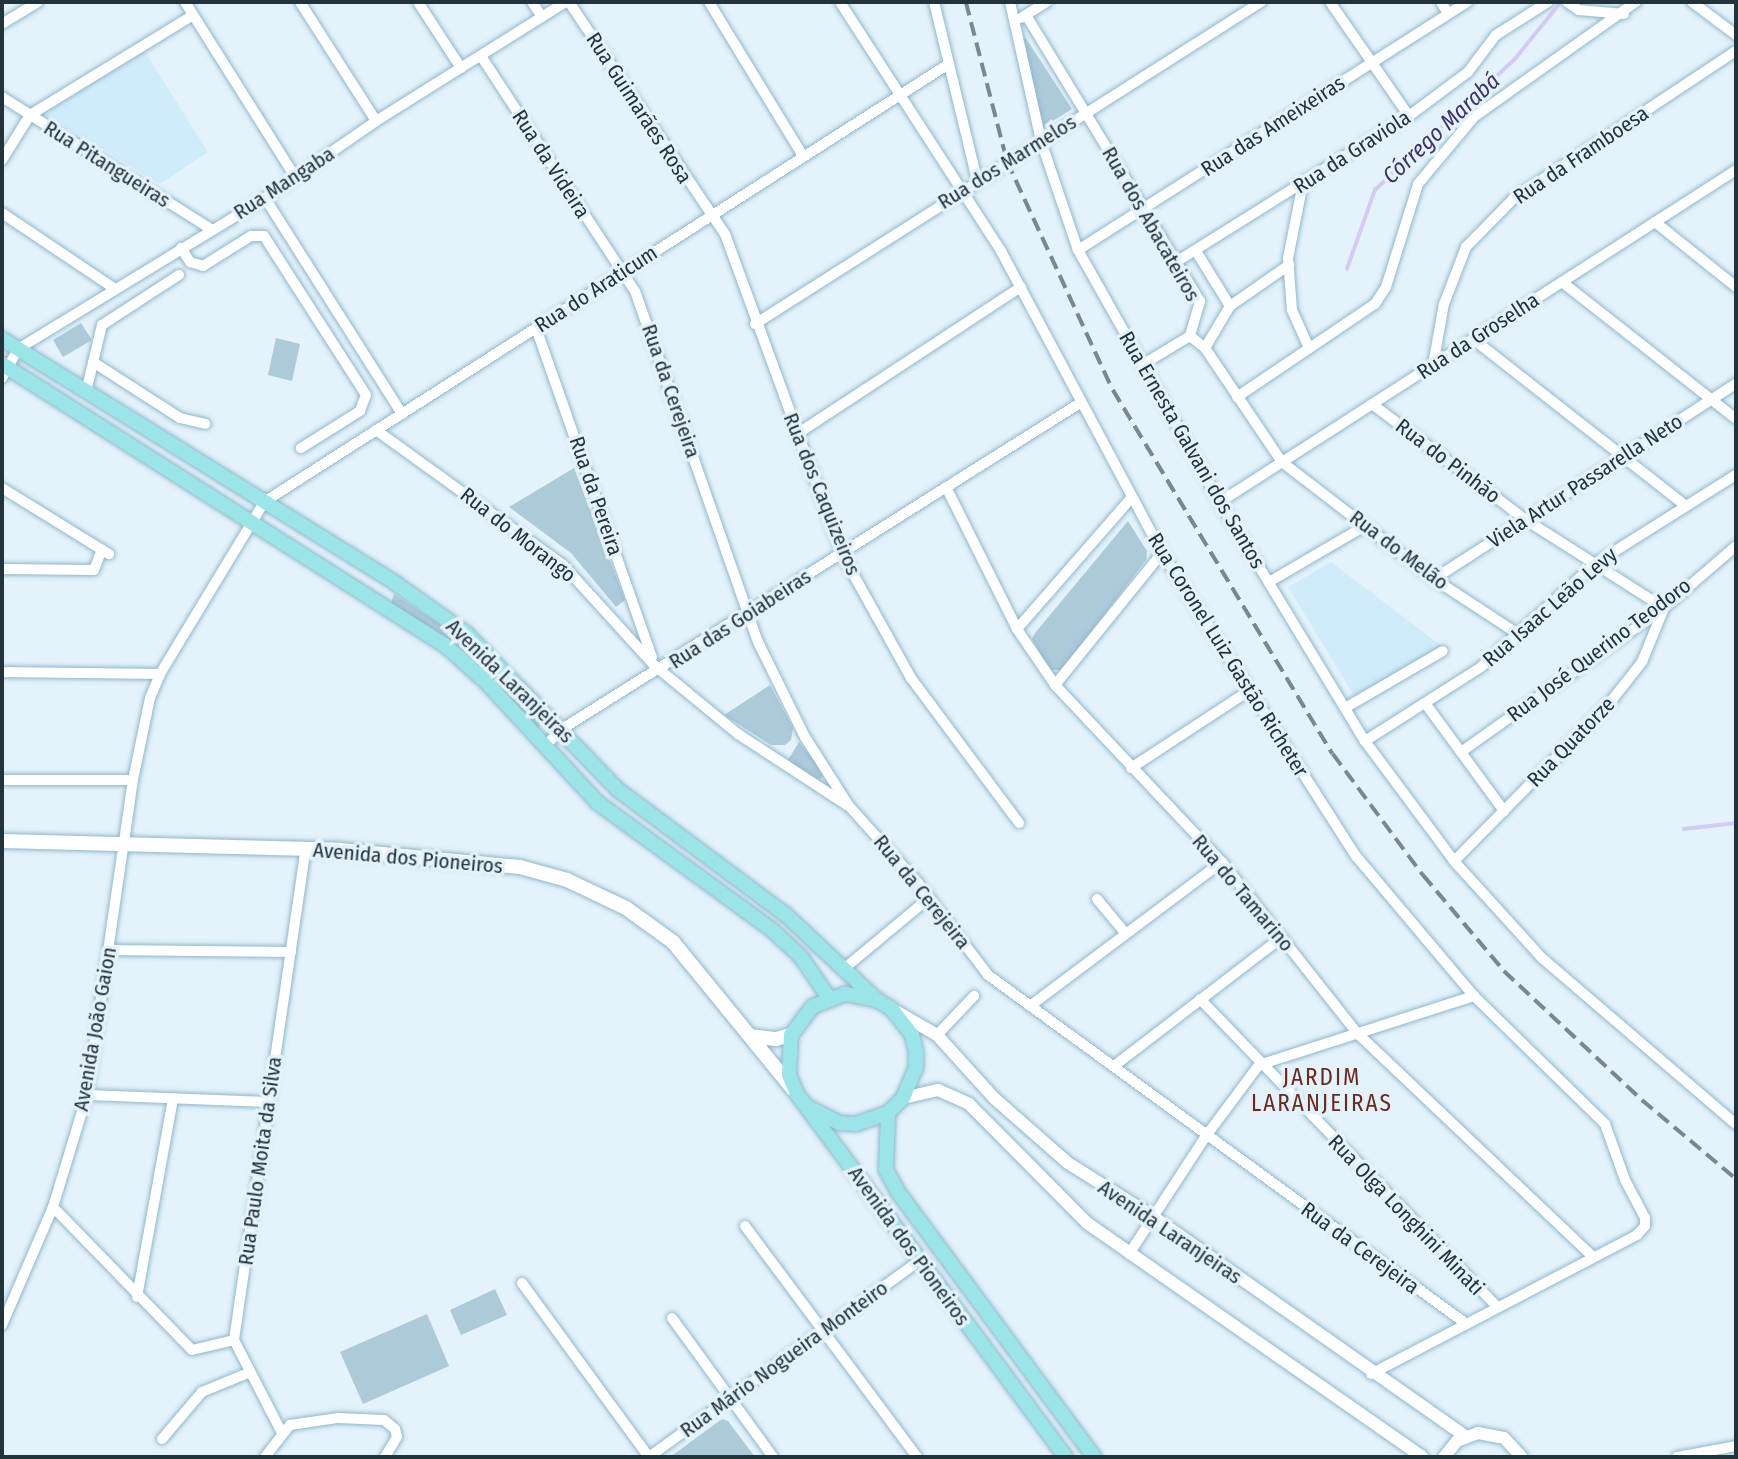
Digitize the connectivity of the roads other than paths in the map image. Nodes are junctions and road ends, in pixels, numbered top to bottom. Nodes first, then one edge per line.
1 (38, 2) edge
2 (185, 2) edge
3 (300, 2) edge
4 (418, 2) edge
5 (532, 2) edge
6 (567, 2) edge
7 (709, 2) edge
8 (840, 2) edge
9 (934, 2) edge
10 (1010, 2) edge
11 (1047, 2) edge
12 (1261, 2) edge
13 (1330, 2) edge
14 (1441, 2) edge
15 (1468, 2) edge
16 (1548, 2) edge
17 (1567, 2) edge
18 (1636, 2) edge
19 (1692, 2) edge
20 (1448, 13) junction
21 (1625, 14) junction
22 (193, 15) junction
23 (1026, 15) junction
24 (542, 17) junction
25 (1014, 23) junction
26 (2, 24) edge
27 (1736, 36) edge
28 (1736, 51) edge
29 (481, 55) junction
30 (1371, 63) junction
31 (947, 65) junction
32 (461, 68) junction
33 (897, 96) junction
34 (2, 97) edge
35 (1085, 113) junction
36 (30, 114) junction
37 (1409, 116) junction
38 (376, 121) junction
39 (1041, 141) junction
40 (803, 156) junction
41 (2, 160) edge
42 (1736, 170) edge
43 (295, 177) junction
44 (976, 180) junction
45 (1303, 183) junction
46 (962, 190) junction
47 (265, 198) junction
48 (1143, 208) junction
49 (2, 213) edge
50 (709, 215) junction
51 (1656, 222) junction
52 (212, 230) junction
53 (181, 248) junction
54 (1078, 250) junction
55 (1196, 251) junction
56 (1175, 262) junction
57 (1289, 265) junction
58 (621, 272) junction
59 (179, 275) dead end
60 (1562, 282) junction
61 (1021, 287) junction
62 (1736, 287) edge
63 (115, 289) junction
64 (1230, 306) junction
65 (755, 324) junction
66 (536, 328) junction
67 (1190, 337) junction
68 (2, 339) edge
69 (1474, 339) junction
70 (1205, 348) junction
71 (1309, 348) junction
72 (18, 349) junction
73 (93, 362) junction
74 (1142, 365) junction
75 (1433, 365) junction
76 (4, 369) edge
77 (1736, 383) edge
78 (86, 392) junction
79 (1237, 397) junction
80 (1712, 400) junction
81 (1080, 403) junction
82 (1372, 404) junction
83 (402, 414) junction
84 (1736, 419) edge
85 (205, 424) dead end
86 (376, 430) junction
87 (797, 434) junction
88 (301, 448) dead end
89 (1623, 457) junction
90 (1283, 462) junction
91 (1736, 475) edge
92 (946, 486) junction
93 (2, 488) edge
94 (1132, 497) junction
95 (264, 502) junction
96 (1220, 502) junction
97 (1685, 505) junction
98 (1525, 520) junction
99 (252, 521) junction
100 (1365, 526) junction
101 (1736, 546) edge
102 (1162, 553) junction
103 (842, 554) junction
104 (1596, 563) junction
105 (2, 569) edge
106 (1434, 579) junction
107 (1269, 582) junction
108 (1664, 607) junction
109 (747, 612) junction
110 (1017, 629) junction
111 (1518, 634) junction
112 (1443, 651) dead end
113 (657, 667) junction
114 (2, 672) edge
115 (160, 674) junction
116 (1055, 685) junction
117 (1247, 692) junction
118 (1425, 703) junction
119 (1345, 708) junction
120 (562, 729) junction
121 (1365, 741) junction
122 (544, 747) junction
123 (1461, 752) junction
124 (1131, 768) junction
125 (2, 780) edge
126 (133, 780) junction
127 (849, 806) junction
128 (1504, 811) junction
129 (1019, 824) dead end
130 (2, 841) edge
131 (123, 845) junction
132 (306, 849) junction
133 (1454, 861) junction
134 (1222, 862) junction
135 (929, 898) junction
136 (1097, 899) dead end
137 (1126, 934) junction
138 (1281, 939) junction
139 (109, 950) junction
140 (291, 952) junction
141 (846, 967) junction
142 (974, 996) dead end
143 (1474, 996) junction
144 (829, 998) junction
145 (1200, 999) junction
146 (877, 1000) junction
147 (1030, 1006) junction
148 (892, 1009) junction
149 (1357, 1033) junction
150 (791, 1035) junction
151 (937, 1035) junction
152 (750, 1036) junction
153 (1259, 1065) junction
154 (1114, 1066) junction
155 (797, 1094) junction
156 (88, 1095) junction
157 (173, 1098) junction
158 (903, 1098) junction
159 (269, 1102) junction
160 (808, 1107) junction
161 (888, 1113) junction
162 (1736, 1124) edge
163 (1206, 1136) junction
164 (53, 1207) junction
165 (1152, 1216) junction
166 (745, 1226) dead end
167 (1129, 1254) junction
168 (1593, 1257) junction
169 (919, 1261) junction
170 (522, 1283) dead end
171 (136, 1297) junction
172 (1497, 1307) junction
173 (672, 1318) dead end
174 (1465, 1323) junction
175 (2, 1325) edge
176 (825, 1329) junction
177 (234, 1340) junction
178 (250, 1372) junction
179 (1371, 1374) junction
180 (730, 1398) junction
181 (282, 1433) junction
182 (1465, 1436) junction
183 (162, 1438) dead end
184 (1736, 1446) edge
185 (1711, 1454) edge
186 (265, 1457) edge
187 (385, 1457) edge
188 (649, 1457) edge
189 (773, 1457) edge
190 (917, 1457) edge
191 (1066, 1457) edge
192 (1094, 1457) edge
193 (1423, 1457) edge
194 (1444, 1457) edge
195 (1522, 1457) edge
196 (1677, 1457) edge

1 - 26 street
2 - 22 street
3 - 38 street
4 - 32 street
5 - 24 street
6 - 24 street, Rua Mangaba
6 - 50 street, Rua Guimarães Rosa
7 - 40 street
8 - 33 street, Rua Coronel Luiz Gastão Richeter
9 - 31 street
10 - 25 street, Rua Ernesta Galvani dos Santos
11 - 23 street
12 - 35 street, Rua dos Marmelos
13 - 30 street
14 - 20 street
15 - 20 street, Rua das Ameixeiras
16 - 37 street, Rua da Graviola
17 - 21 street
18 - 21 street
19 - 27 street
20 - 30 street, Rua das Ameixeiras
21 - 71 street
22 - 36 street
22 - 43 street
23 - 25 street
23 - 35 street, Rua dos Abacateiros
24 - 29 street, Rua Mangaba
25 - 39 street, Rua Ernesta Galvani dos Santos
28 - 75 street, Rua da Framboesa
29 - 32 street, Rua Mangaba
29 - 58 street, Rua da Videira
30 - 37 street
30 - 48 street, Rua das Ameixeiras
31 - 33 street, Rua do Araticum
31 - 44 street
32 - 38 street, Rua Mangaba
33 - 40 street, Rua do Araticum
33 - 46 street, Rua Coronel Luiz Gastão Richeter
34 - 36 street, Rua Pitangueiras
35 - 39 street, Rua dos Marmelos
35 - 48 street, Rua dos Abacateiros
36 - 41 street
36 - 52 street, Rua Pitangueiras
37 - 45 street, Rua da Graviola
38 - 43 street, Rua Mangaba
39 - 44 street, Rua dos Marmelos
39 - 54 street, Rua Ernesta Galvani dos Santos
40 - 50 street, Rua do Araticum
42 - 51 street, Rua da Groselha
43 - 47 street, Rua Mangaba
44 - 46 street, Rua dos Marmelos
45 - 55 street, Rua da Graviola
45 - 57 street
46 - 61 street, Rua Coronel Luiz Gastão Richeter
46 - 65 street, Rua dos Marmelos
47 - 52 street, Rua Mangaba
47 - 83 street
48 - 54 street, Rua das Ameixeiras
48 - 56 street, Rua dos Abacateiros
49 - 63 street
50 - 58 street, Rua do Araticum
50 - 65 street, Rua dos Caquizeiros
51 - 60 street, Rua da Groselha
51 - 62 street
52 - 53 street, Rua Mangaba
53 - 63 street, Rua Mangaba
53 - 88 street
54 - 74 street, Rua Ernesta Galvani dos Santos
55 - 56 street, Rua da Graviola
55 - 64 street
56 - 67 street, Rua dos Abacateiros
57 - 64 street
57 - 71 street
58 - 66 street, Rua do Araticum
58 - 109 street, Rua da Cerejeira
59 - 73 street
60 - 69 street, Rua da Groselha
60 - 80 street
61 - 81 street, Rua Coronel Luiz Gastão Richeter
61 - 87 street
63 - 72 street, Rua Mangaba
64 - 70 street
65 - 87 street, Rua dos Caquizeiros
66 - 83 street, Rua do Araticum
66 - 113 street, Rua da Pereira
67 - 70 street, Rua dos Abacateiros
67 - 74 street
68 - 72 main road, Avenida Laranjeiras
69 - 75 street, Rua da Groselha
69 - 89 street
70 - 79 street, Rua dos Abacateiros
71 - 79 street
72 - 76 street, Rua Mangaba
72 - 78 main road, Avenida Laranjeiras
73 - 78 street
73 - 85 street
74 - 96 street, Rua Ernesta Galvani dos Santos
75 - 82 street, Rua da Groselha
76 - 99 main road, Avenida Laranjeiras
77 - 80 street, Viela Artur Passarella Neto
78 - 95 main road, Avenida Laranjeiras
79 - 90 street, Rua dos Abacateiros
80 - 84 street
80 - 89 street, Viela Artur Passarella Neto
81 - 92 street, Rua das Goiabeiras
81 - 94 street, Rua Coronel Luiz Gastão Richeter
82 - 90 street, Rua da Groselha
82 - 98 street, Rua do Pinhão
83 - 86 street, Rua do Araticum
86 - 95 street, Rua do Araticum
86 - 113 street, Rua do Morango
87 - 103 street, Rua dos Caquizeiros
89 - 97 street
89 - 98 street, Viela Artur Passarella Neto
90 - 96 street, Rua da Groselha
90 - 100 street, Rua do Melão
91 - 97 street, Rua Isaac Leão Levy
92 - 103 street, Rua das Goiabeiras
92 - 110 street, Rua do Tamarino
93 - 105 street
94 - 102 street, Rua Coronel Luiz Gastão Richeter
94 - 110 street
95 - 99 street, Rua do Araticum
95 - 120 main road, Avenida Laranjeiras
96 - 107 street, Rua Ernesta Galvani dos Santos
97 - 104 street, Rua Isaac Leão Levy
98 - 104 street, Rua do Pinhão
98 - 106 street, Viela Artur Passarella Neto
99 - 115 street, Rua do Araticum
99 - 122 main road, Avenida Laranjeiras
100 - 106 street, Rua do Melão
100 - 107 street
101 - 108 street, Rua José Querino Teodoro
102 - 116 street
102 - 117 street, Rua Coronel Luiz Gastão Richeter
103 - 109 street, Rua das Goiabeiras
103 - 129 street, Rua dos Caquizeiros
104 - 108 street, Rua do Pinhão
104 - 111 street, Rua Isaac Leão Levy
106 - 111 street, Rua do Melão
107 - 119 street, Rua Ernesta Galvani dos Santos
108 - 123 street, Rua José Querino Teodoro
108 - 128 street, Rua Quatorze
109 - 113 street, Rua das Goiabeiras
109 - 127 street, Rua da Cerejeira
110 - 116 street, Rua do Tamarino
111 - 118 street, Rua Isaac Leão Levy
112 - 119 street
113 - 120 street, Rua das Goiabeiras
113 - 127 street, Rua do Morango
114 - 115 street
115 - 126 street, Avenida João Gaion
116 - 124 street, Rua do Tamarino
117 - 124 street
117 - 143 street, Rua Coronel Luiz Gastão Richeter
118 - 121 street, Rua Isaac Leão Levy
118 - 123 street
119 - 121 street, Rua Ernesta Galvani dos Santos
120 - 122 street, Rua das Goiabeiras
120 - 141 main road, Avenida Laranjeiras
121 - 133 street, Rua Ernesta Galvani dos Santos
122 - 144 main road, Avenida Laranjeiras
123 - 128 street
124 - 134 street, Rua do Tamarino
125 - 126 street
126 - 131 street, Avenida João Gaion
127 - 135 street, Rua da Cerejeira
128 - 133 street, Rua Quatorze
130 - 131 main road, Avenida dos Pioneiros
131 - 132 main road, Avenida dos Pioneiros
131 - 139 street, Avenida João Gaion
132 - 140 street, Rua Paulo Moita da Silva
132 - 152 main road, Avenida dos Pioneiros
133 - 162 street, Rua Ernesta Galvani dos Santos
134 - 137 street
134 - 138 street, Rua do Tamarino
135 - 141 street
135 - 147 street, Rua da Cerejeira
136 - 137 street
137 - 147 street
138 - 145 street
138 - 149 street, Rua do Tamarino
139 - 140 street
139 - 156 street, Avenida João Gaion
140 - 159 street, Rua Paulo Moita da Silva
141 - 146 main road, Avenida Laranjeiras
142 - 151 street
143 - 149 street
143 - 168 street, Rua Coronel Luiz Gastão Richeter
144 - 146 main road
144 - 150 main road
145 - 153 street, Rua Olga Longhini Minati
145 - 154 street
146 - 148 main road
147 - 154 street, Rua da Cerejeira
148 - 151 street, Avenida Laranjeiras
148 - 158 main road
149 - 153 street
149 - 168 street, Rua do Tamarino
150 - 152 main road
150 - 155 main road
151 - 165 street, Avenida Laranjeiras
152 - 155 main road, Avenida dos Pioneiros
153 - 163 street
153 - 172 street, Rua Olga Longhini Minati
154 - 163 street, Rua da Cerejeira
155 - 160 main road, Avenida dos Pioneiros
156 - 157 street
156 - 164 street, Avenida João Gaion
157 - 159 street
157 - 171 street
158 - 161 main road
158 - 167 street, Avenida Laranjeiras
159 - 177 street, Rua Paulo Moita da Silva
160 - 161 main road
160 - 169 main road, Avenida dos Pioneiros
161 - 192 main road, Avenida dos Pioneiros
163 - 165 street
163 - 174 street, Rua da Cerejeira
164 - 171 street
164 - 175 street, Avenida João Gaion
165 - 167 street
165 - 179 street, Avenida Laranjeiras
166 - 176 street
167 - 193 street, Avenida Laranjeiras
168 - 172 street
169 - 176 street, Rua Mário Nogueira Monteiro
169 - 191 main road, Avenida dos Pioneiros
170 - 188 street
171 - 177 street
172 - 174 street
173 - 180 street
174 - 179 street
176 - 180 street, Rua Mário Nogueira Monteiro
176 - 190 street
177 - 178 street
178 - 181 street
178 - 183 street
179 - 182 street, Avenida Laranjeiras
180 - 188 street, Rua Mário Nogueira Monteiro
180 - 189 street
181 - 186 street
181 - 187 street
182 - 194 street
182 - 195 street
184 - 185 street
185 - 196 street

